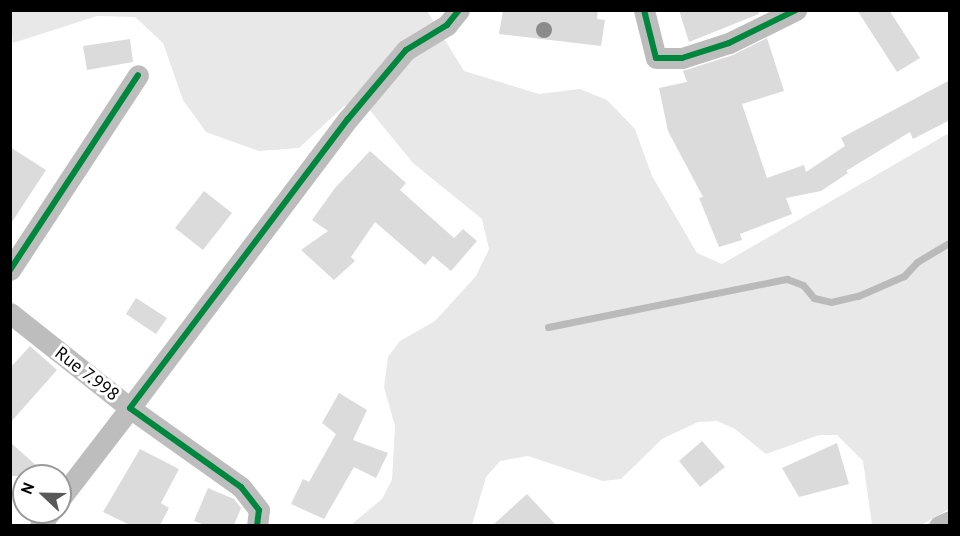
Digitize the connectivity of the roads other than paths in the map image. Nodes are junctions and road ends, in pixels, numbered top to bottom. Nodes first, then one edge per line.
1 (459, 10) edge
2 (644, 10) edge
3 (796, 10) edge
4 (138, 75) dead end
5 (10, 270) edge
6 (10, 314) edge
7 (130, 408) junction
8 (72, 484) edge
9 (950, 521) edge
10 (257, 525) edge
11 (939, 525) edge

1 - 7 street
2 - 3 street
4 - 5 street
6 - 7 street, Rue 7.998
7 - 8 street, Rue 7.998
7 - 10 street
9 - 11 street

